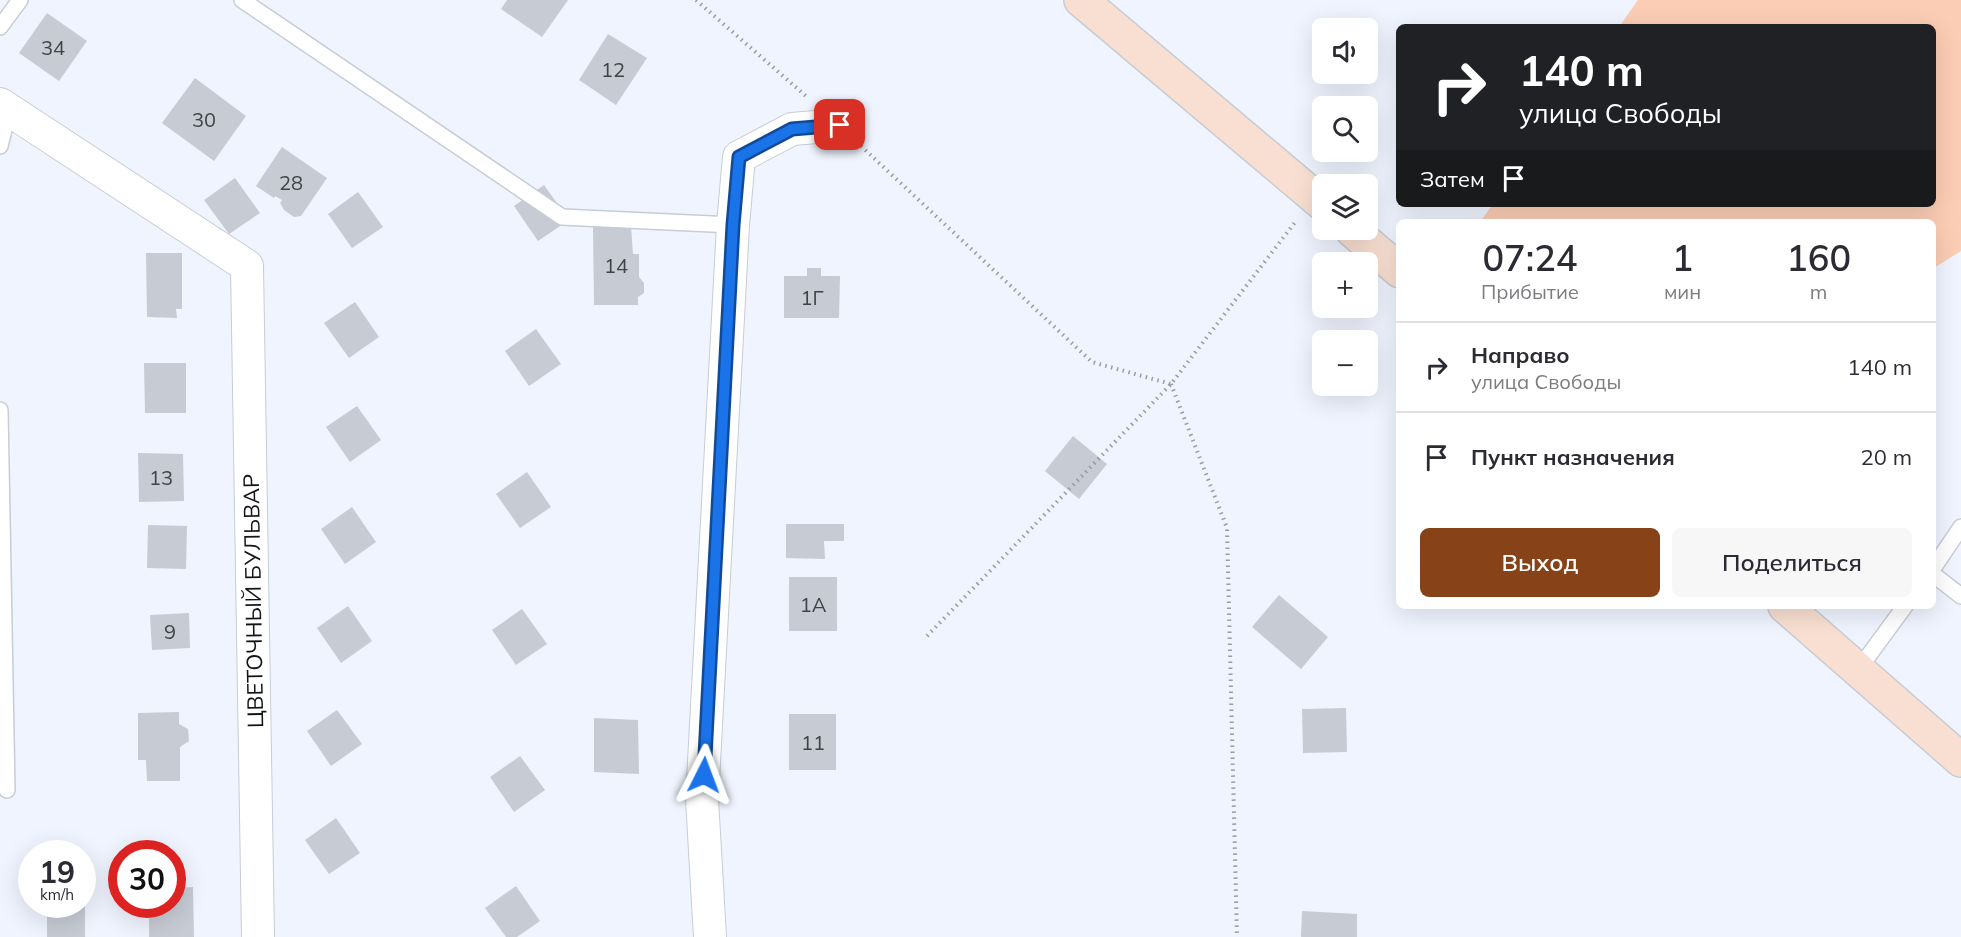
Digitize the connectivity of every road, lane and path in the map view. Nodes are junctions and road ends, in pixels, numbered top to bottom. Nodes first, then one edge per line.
1 (20, 0) edge
2 (242, 0) edge
3 (696, 0) edge
4 (1081, 0) edge
5 (0, 27) edge
6 (4, 107) edge
7 (840, 125) junction
8 (0, 146) edge
9 (1312, 194) edge
10 (1312, 209) edge
11 (733, 225) junction
12 (1364, 240) edge
13 (1396, 268) edge
14 (1171, 384) junction
15 (0, 411) edge
16 (1961, 527) edge
17 (1936, 564) edge
18 (1936, 577) edge
19 (1961, 596) edge
20 (1788, 609) edge
21 (1903, 609) edge
22 (927, 636) dead end
23 (1858, 670) junction
24 (1961, 760) edge
25 (7, 790) dead end
26 (258, 937) edge
27 (710, 937) edge
28 (1237, 937) edge

1 - 5 lane
2 - 11 lane
3 - 7 path
4 - 9 main road
6 - 8 lane
6 - 26 street, ЦВЕТОЧНЫЙ БУЛЬВАР
7 - 11 street
7 - 14 path
10 - 14 path
11 - 27 street
12 - 13 main road
14 - 22 path
14 - 28 path
15 - 25 lane
16 - 17 lane
18 - 19 lane
20 - 23 main road
21 - 23 lane
23 - 24 main road

